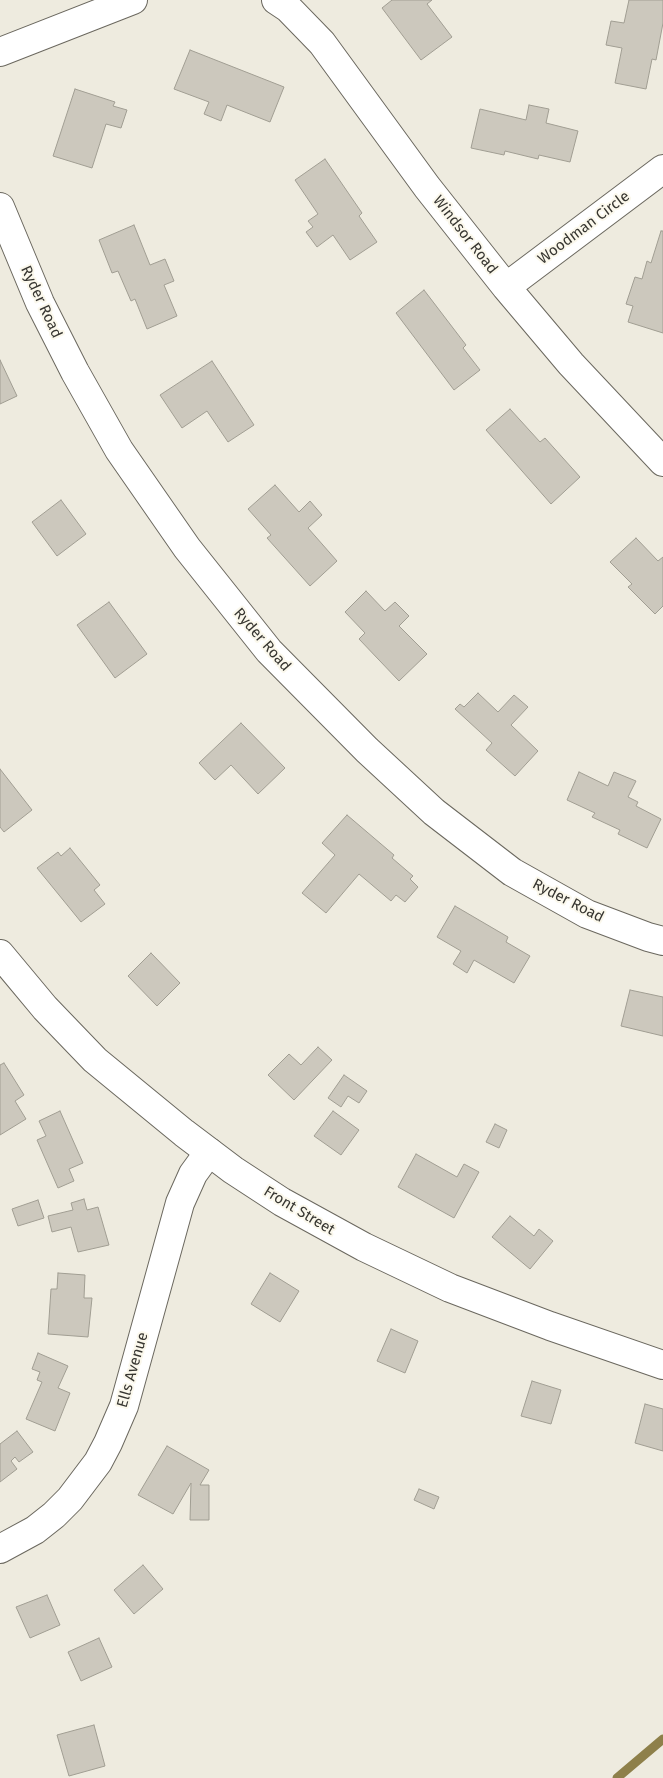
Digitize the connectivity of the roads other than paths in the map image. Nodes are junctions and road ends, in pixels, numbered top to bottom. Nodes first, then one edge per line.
1 (133, 0) edge
2 (276, 0) edge
3 (0, 52) edge
4 (663, 169) edge
5 (0, 207) edge
6 (506, 287) junction
7 (663, 462) edge
8 (663, 941) edge
9 (0, 954) edge
10 (209, 1152) junction
11 (663, 1365) edge
12 (0, 1549) edge

1 - 3 street
2 - 6 street, Windsor Road
4 - 6 street, Woodman Circle
5 - 8 street, Ryder Road
6 - 7 street, Windsor Road
9 - 10 street, Front Street
10 - 11 street, Front Street
10 - 12 street, Ells Avenue

